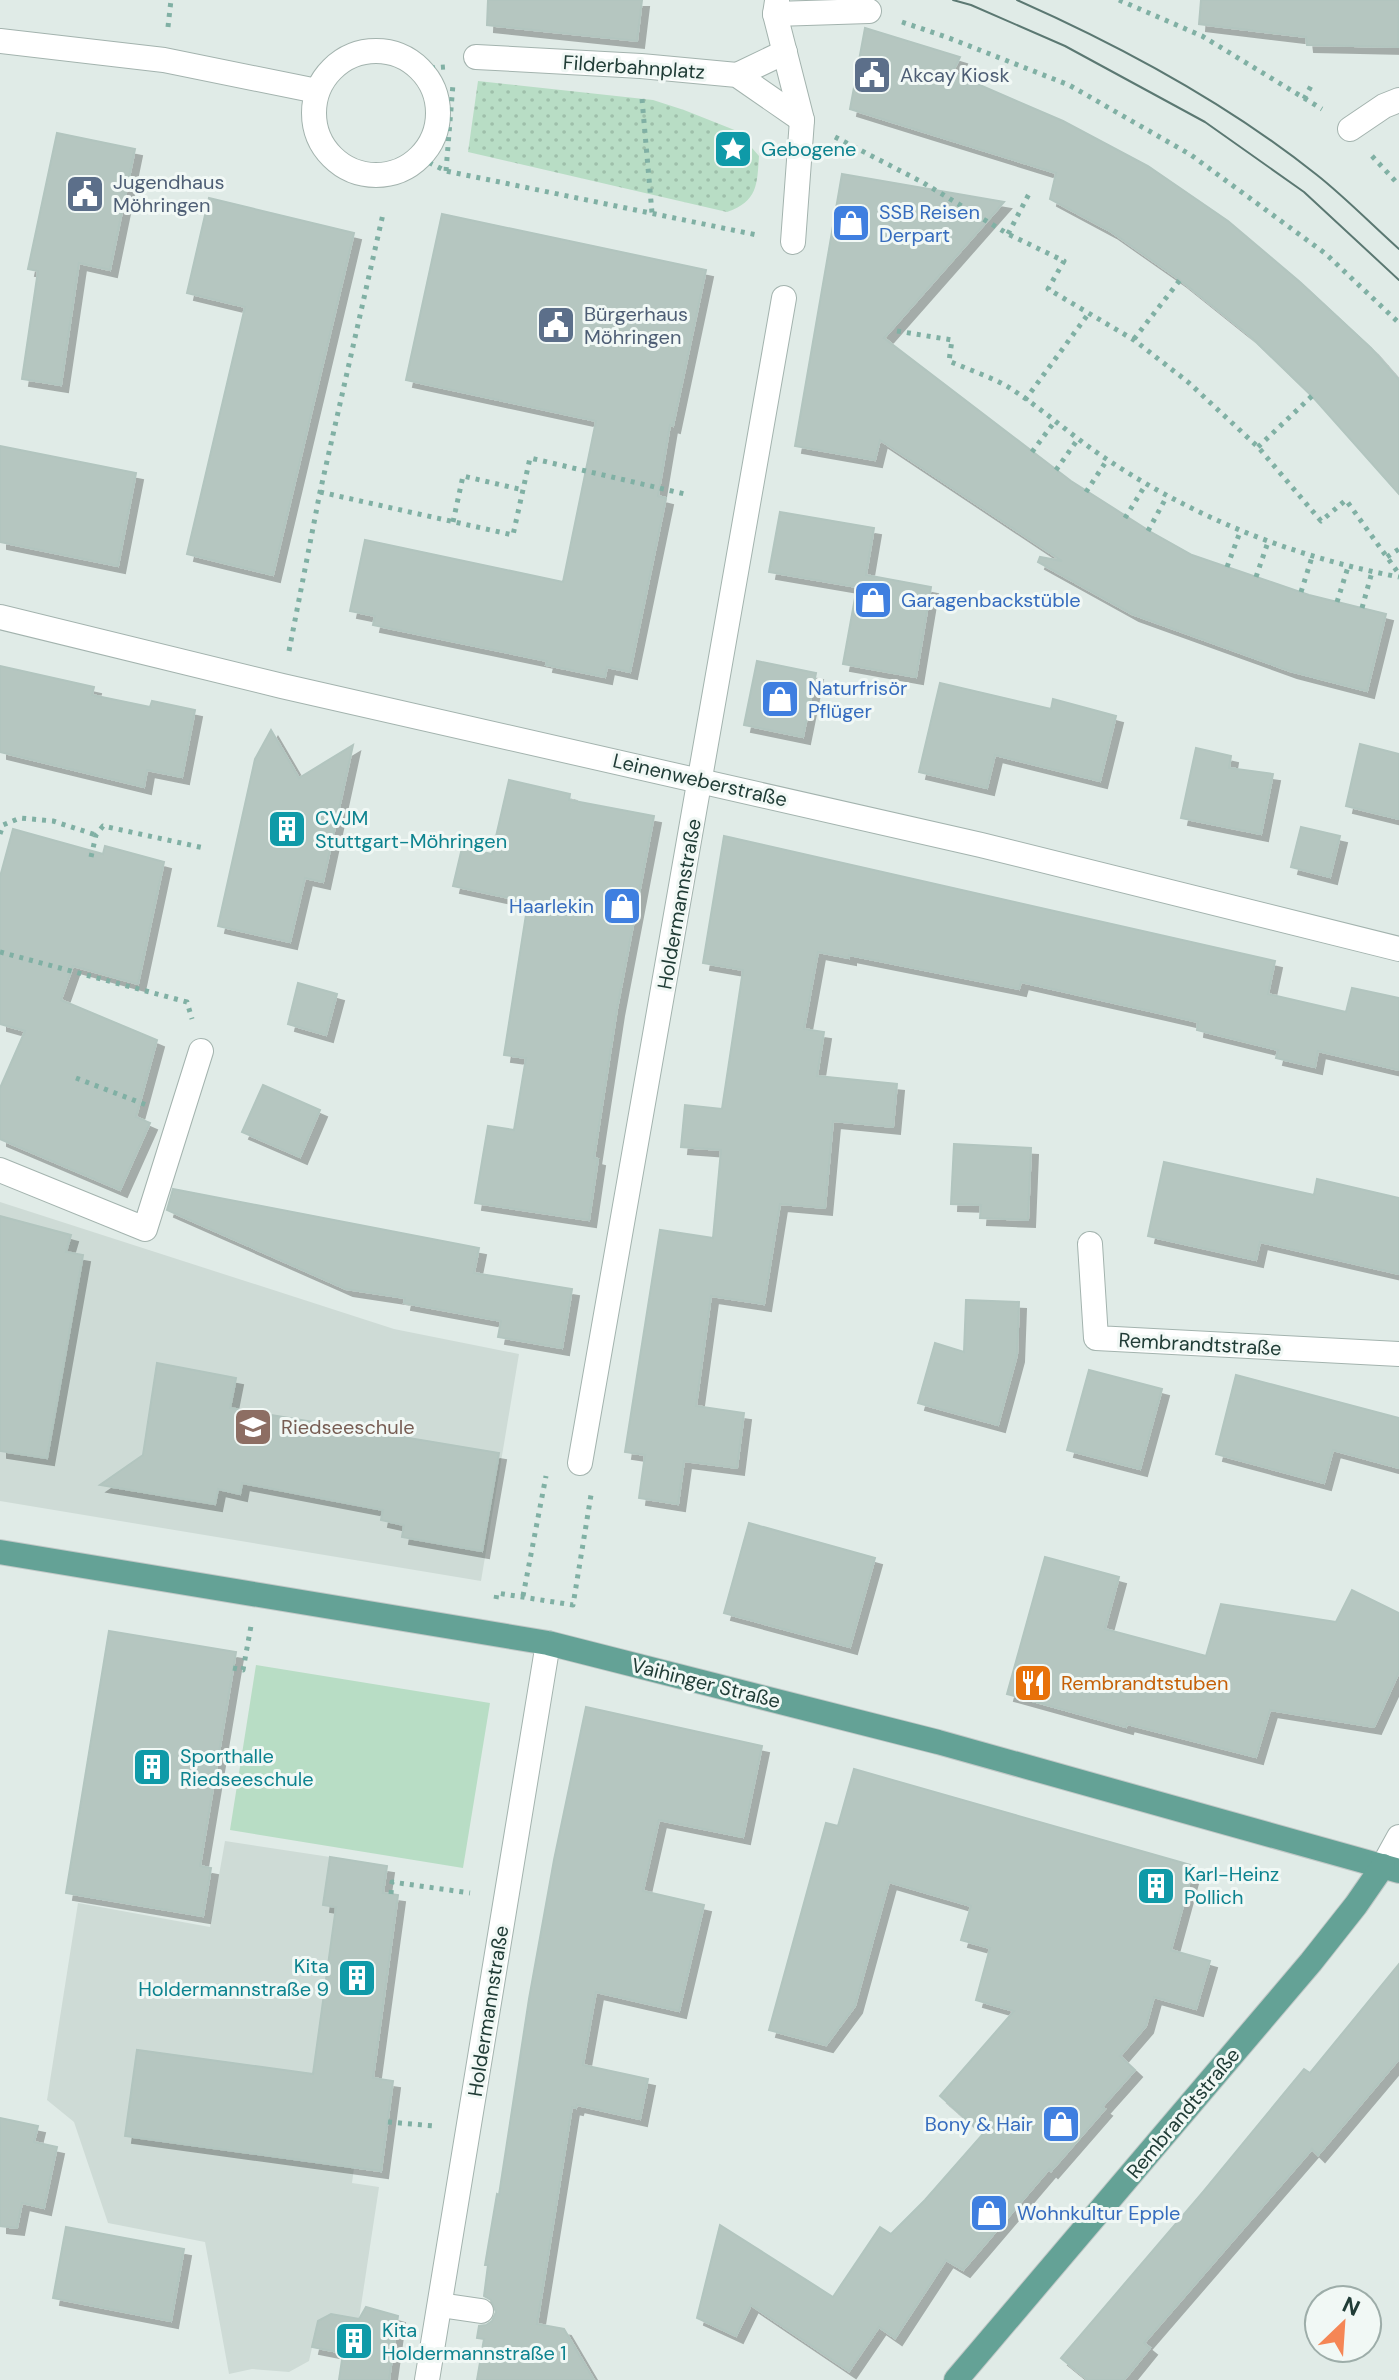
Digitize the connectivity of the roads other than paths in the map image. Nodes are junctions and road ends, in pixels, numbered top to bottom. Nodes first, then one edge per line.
1 (776, 8) edge
2 (869, 11) road end
3 (0, 41) edge
4 (785, 52) junction
5 (476, 57) road end
6 (737, 75) junction
7 (317, 91) junction
8 (1399, 100) edge
9 (802, 120) junction
10 (1350, 129) road end
11 (793, 242) road end
12 (784, 298) dead end
13 (0, 617) edge
14 (701, 780) junction
15 (1399, 949) edge
16 (201, 1051) road end
17 (0, 1170) edge
18 (1090, 1244) dead end
19 (1399, 1354) edge
20 (580, 1463) road end
21 (0, 1552) edge
22 (548, 1643) junction
23 (1399, 1837) edge
24 (1391, 1869) edge
25 (440, 2305) junction
26 (481, 2311) dead end
27 (427, 2380) edge
28 (956, 2380) edge

1 - 2 street
1 - 4 street
3 - 7 street
4 - 6 street
4 - 9 street
5 - 6 street, Filderbahnplatz
6 - 9 street, Filderbahnplatz
7 - 7 street
8 - 10 street
9 - 11 street
12 - 14 street, Holdermannstraße
13 - 14 street, Leinenweberstraße
14 - 15 street, Leinenweberstraße
14 - 20 street, Holdermannstraße
16 - 17 street
18 - 19 street, Rembrandtstraße
21 - 22 main road, Vaihinger Straße
22 - 24 main road, Vaihinger Straße
22 - 25 street, Holdermannstraße
23 - 24 street, Rembrandtstraße
24 - 28 main road, Rembrandtstraße
25 - 26 street
25 - 27 street, Holdermannstraße

